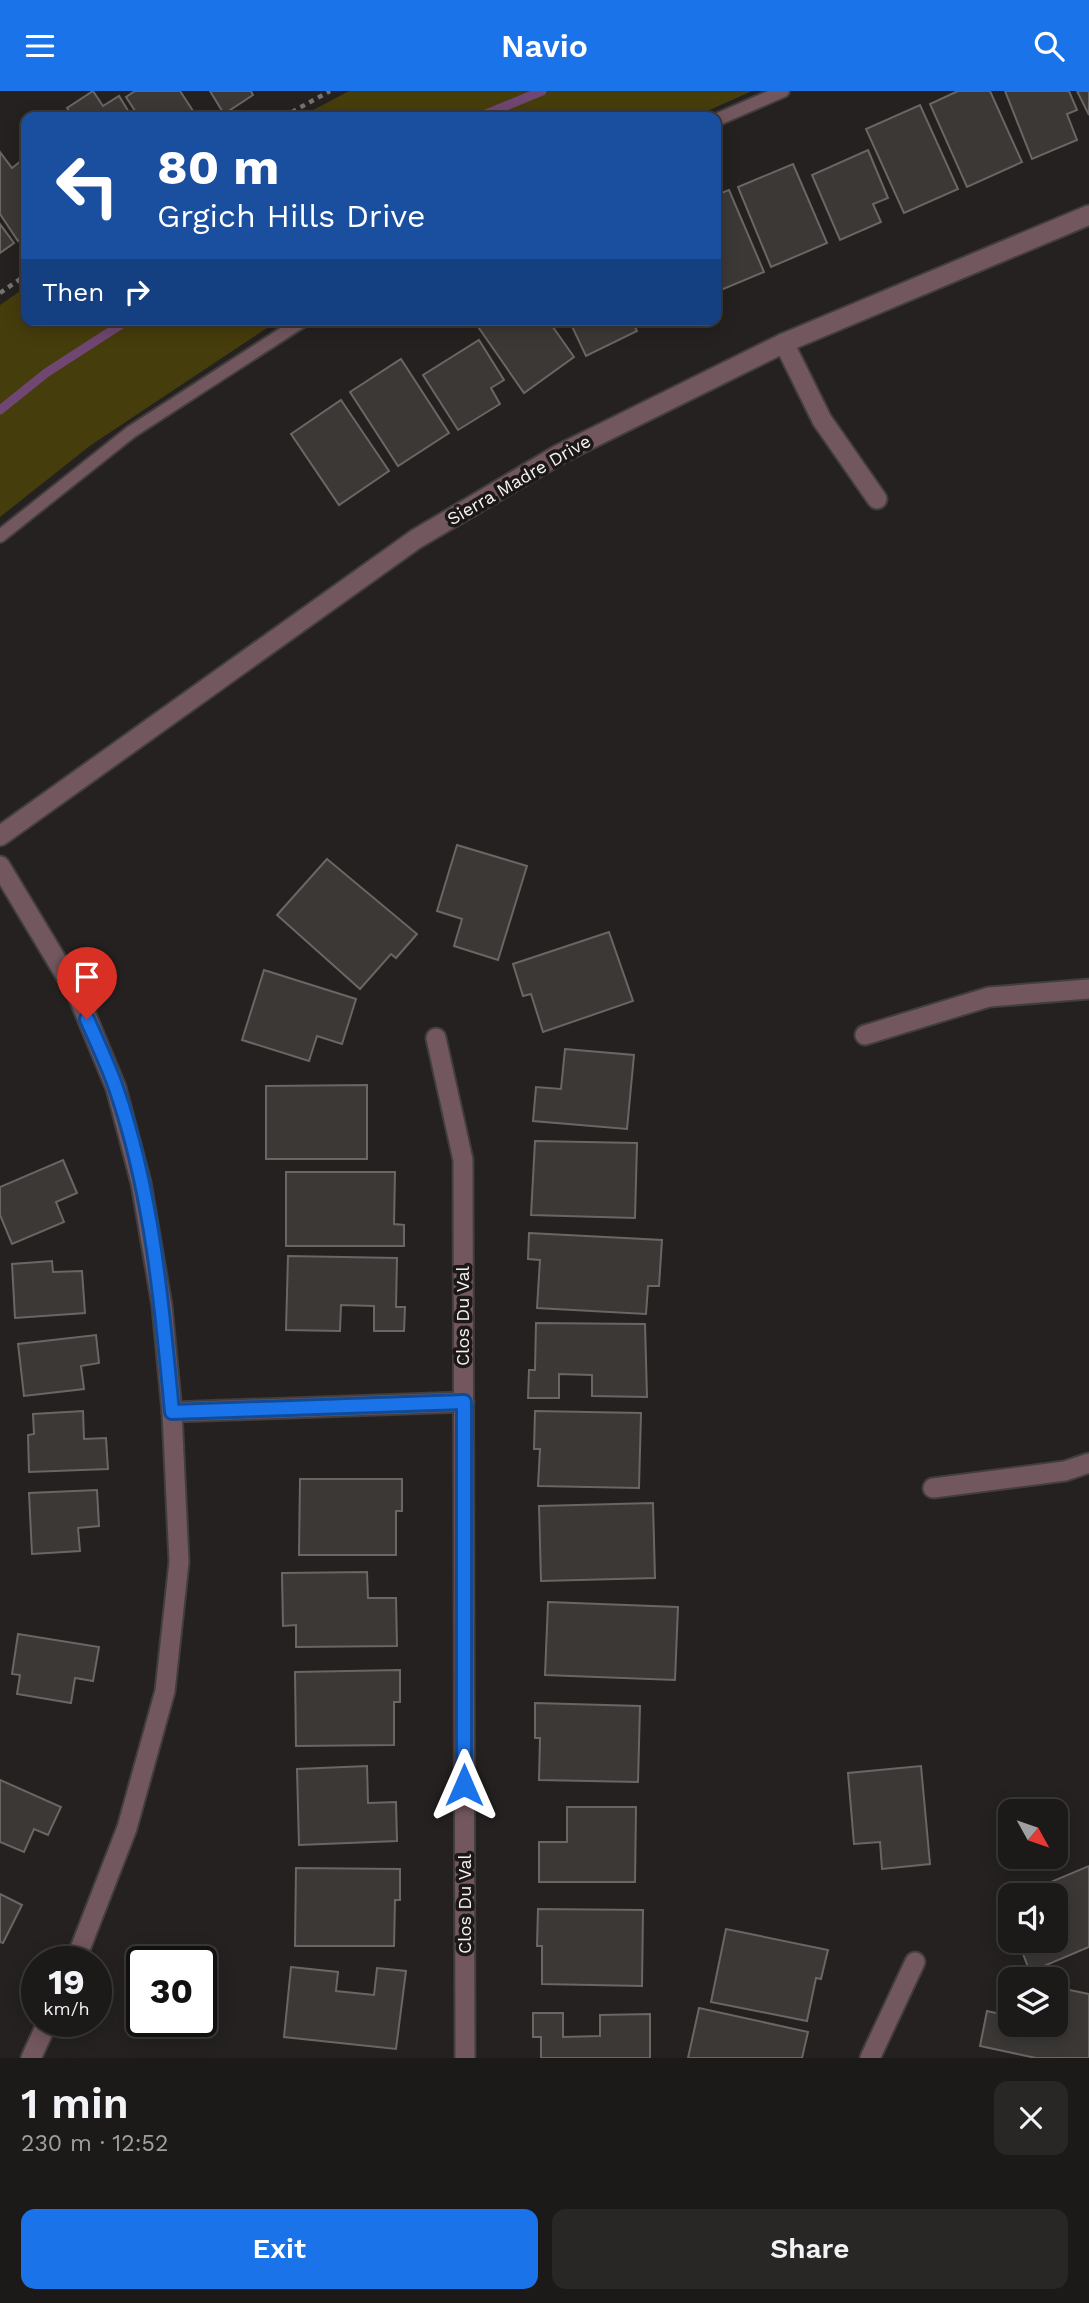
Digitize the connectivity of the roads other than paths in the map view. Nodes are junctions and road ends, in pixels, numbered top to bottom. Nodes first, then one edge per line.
1 (783, 91) edge
2 (721, 118) edge
3 (1089, 215) edge
4 (295, 326) edge
5 (784, 343) junction
6 (877, 499) dead end
7 (0, 535) edge
8 (0, 836) edge
9 (0, 866) edge
10 (1089, 989) edge
11 (865, 1035) dead end
12 (436, 1038) dead end
13 (464, 1402) junction
14 (172, 1412) junction
15 (1089, 1464) edge
16 (933, 1488) dead end
17 (81, 1946) edge
18 (915, 1962) dead end
19 (41, 2037) edge
20 (31, 2058) edge
21 (465, 2058) edge
22 (870, 2058) edge

1 - 2 lane
3 - 5 street, Sierra Madre Drive
4 - 7 lane
5 - 6 street
5 - 8 street, Sierra Madre Drive
9 - 14 street
10 - 11 street
12 - 13 street, Clos Du Val
13 - 14 street
13 - 21 street, Clos Du Val
14 - 17 street
15 - 16 street
18 - 22 street
19 - 20 street

